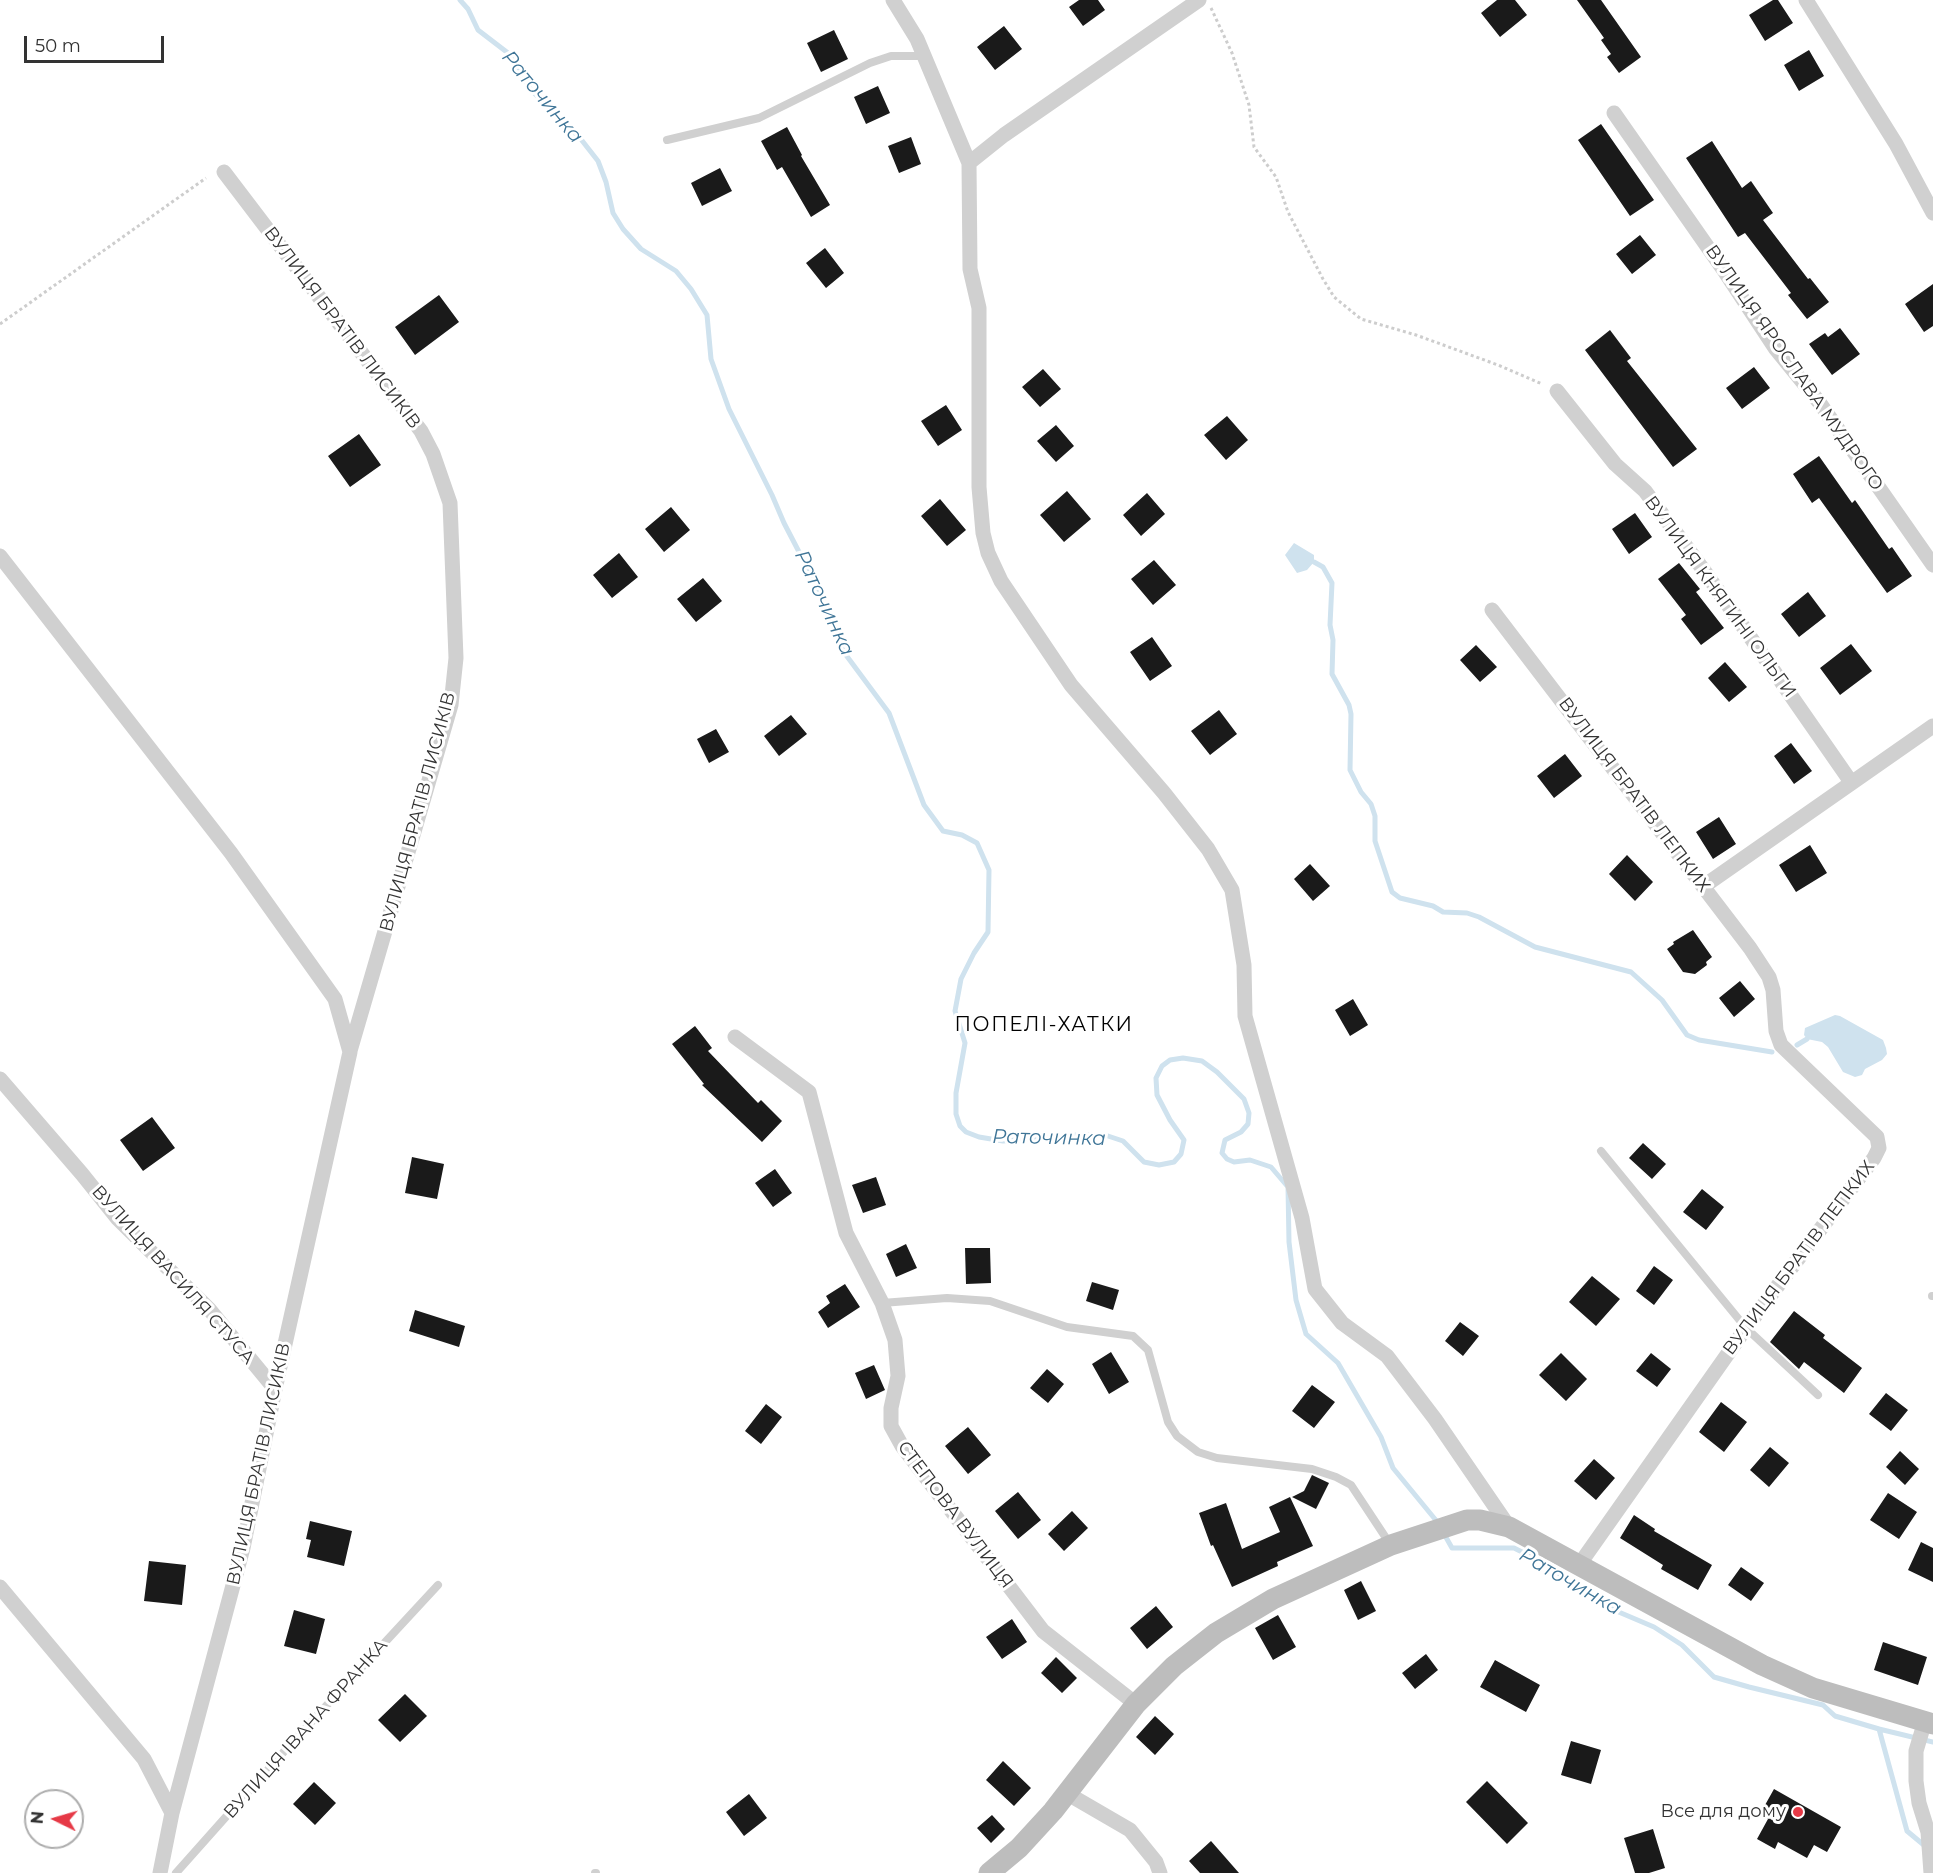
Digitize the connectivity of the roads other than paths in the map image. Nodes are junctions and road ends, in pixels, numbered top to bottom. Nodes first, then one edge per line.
1 (893, 0) edge
2 (1199, 0) edge
3 (1806, 0) edge
4 (924, 56) junction
5 (1614, 113) dead end
6 (667, 140) dead end
7 (969, 163) junction
8 (224, 172) dead end
9 (1933, 213) edge
10 (1557, 391) road end
11 (0, 556) edge
12 (1933, 565) edge
13 (1492, 610) dead end
14 (1933, 726) edge
15 (1851, 782) junction
16 (1704, 886) junction
17 (735, 1037) dead end
18 (350, 1052) junction
19 (0, 1079) edge
20 (1601, 1151) dead end
21 (882, 1303) junction
22 (1746, 1328) junction
23 (275, 1389) junction
24 (1818, 1395) dead end
25 (1509, 1527) junction
26 (1391, 1545) junction
27 (1579, 1565) junction
28 (438, 1586) dead end
29 (0, 1587) edge
30 (1136, 1704) junction
31 (1926, 1726) edge
32 (1068, 1794) junction
33 (172, 1813) junction
34 (1932, 1868) edge
35 (160, 1873) edge
36 (176, 1873) edge
37 (989, 1873) edge
38 (1160, 1873) edge

1 - 4 street
2 - 7 street
3 - 9 street
4 - 6 lane
4 - 7 street
5 - 12 street, ВУЛИЦЯ ЯРОСЛАВА МУДРОГО
7 - 25 street
8 - 18 street, ВУЛИЦЯ БРАТІВ ЛИСИКІВ
10 - 15 street, ВУЛИЦЯ КНЯГИНІ ОЛЬГИ
11 - 18 street, ВУЛИЦЯ БРАТІВ ЛИСИКІВ
13 - 16 street, ВУЛИЦЯ БРАТІВ ЛЕПКИХ
14 - 15 street
15 - 16 street
16 - 22 street, ВУЛИЦЯ БРАТІВ ЛЕПКИХ
17 - 21 street, СТЕПОВА ВУЛИЦЯ
18 - 23 street, ВУЛИЦЯ БРАТІВ ЛИСИКІВ
19 - 23 street, ВУЛИЦЯ ВАСИЛЯ СТУСА
20 - 22 lane
21 - 26 lane
21 - 30 street, СТЕПОВА ВУЛИЦЯ
22 - 24 lane
22 - 27 street, ВУЛИЦЯ БРАТІВ ЛЕПКИХ
23 - 33 street, ВУЛИЦЯ БРАТІВ ЛИСИКІВ
25 - 26 main road
25 - 27 main road
26 - 30 main road
27 - 31 main road
28 - 36 lane, ВУЛИЦЯ ІВАНА ФРАНКА
29 - 33 street
30 - 32 main road
31 - 34 street
32 - 37 main road
32 - 38 street
33 - 35 street, ВУЛИЦЯ БРАТІВ ЛИСИКІВ

